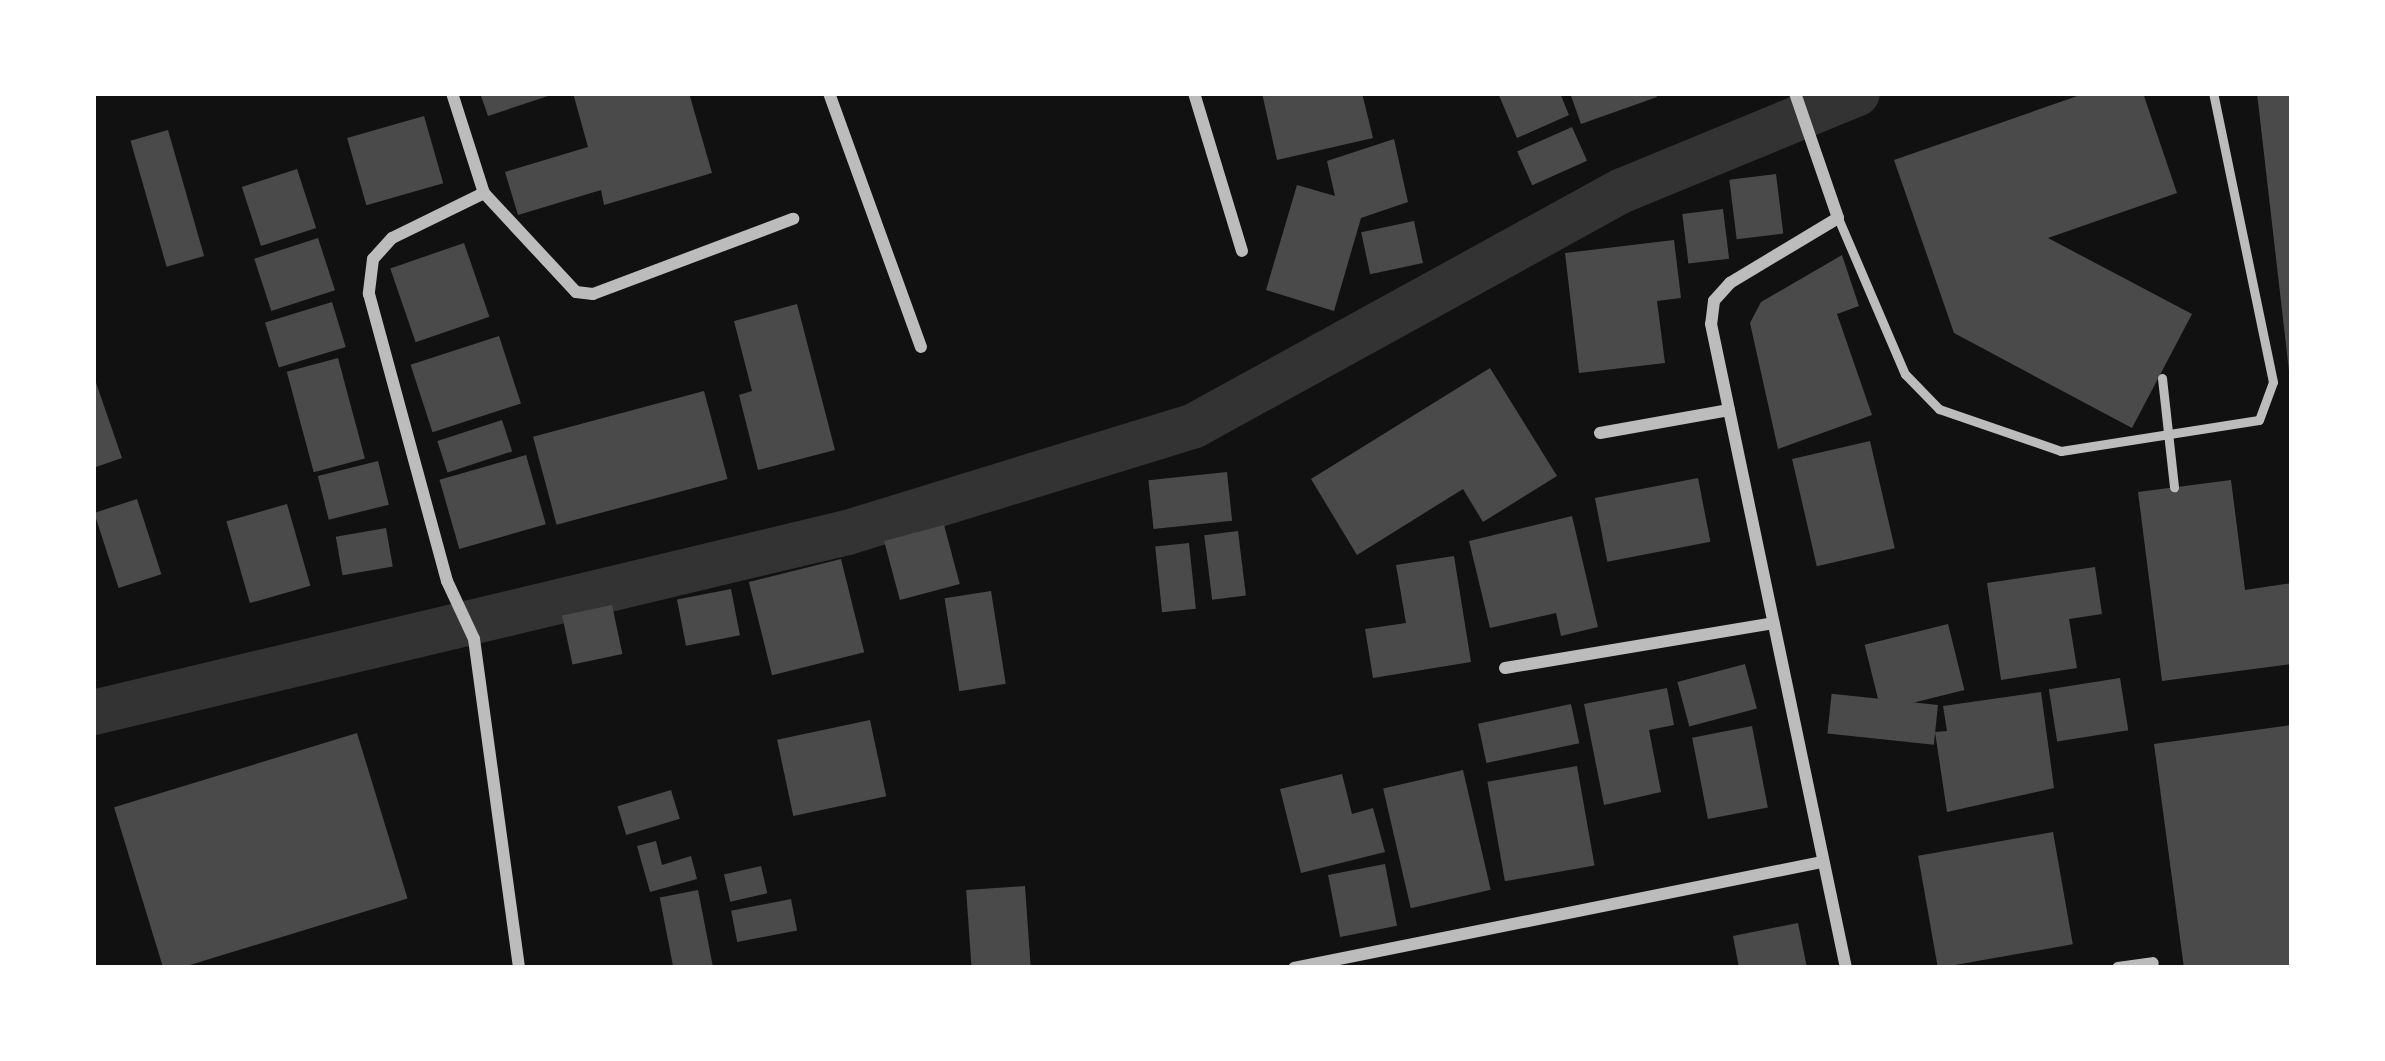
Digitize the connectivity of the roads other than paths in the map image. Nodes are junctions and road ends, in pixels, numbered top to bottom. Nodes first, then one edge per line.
1 (452, 93) edge
2 (829, 93) edge
3 (1195, 93) edge
4 (1795, 93) edge
5 (2212, 93) edge
6 (484, 194) junction
7 (1838, 218) junction
8 (793, 220) dead end
9 (1242, 251) dead end
10 (921, 347) dead end
11 (2162, 378) dead end
12 (1729, 410) junction
13 (1600, 434) dead end
14 (2168, 436) junction
15 (2174, 488) dead end
16 (1773, 623) junction
17 (1505, 668) dead end
18 (1822, 862) junction
19 (2153, 963) dead end
20 (519, 968) edge
21 (1294, 968) edge
22 (1846, 968) edge
23 (2118, 968) edge

1 - 6 street
2 - 10 street
3 - 9 street
4 - 7 street
5 - 14 lane
6 - 8 street
6 - 20 street
7 - 12 street
7 - 14 lane
11 - 14 lane
12 - 13 street
12 - 16 street
14 - 15 lane
16 - 17 street
16 - 18 street
18 - 21 street
18 - 22 street
19 - 23 street

